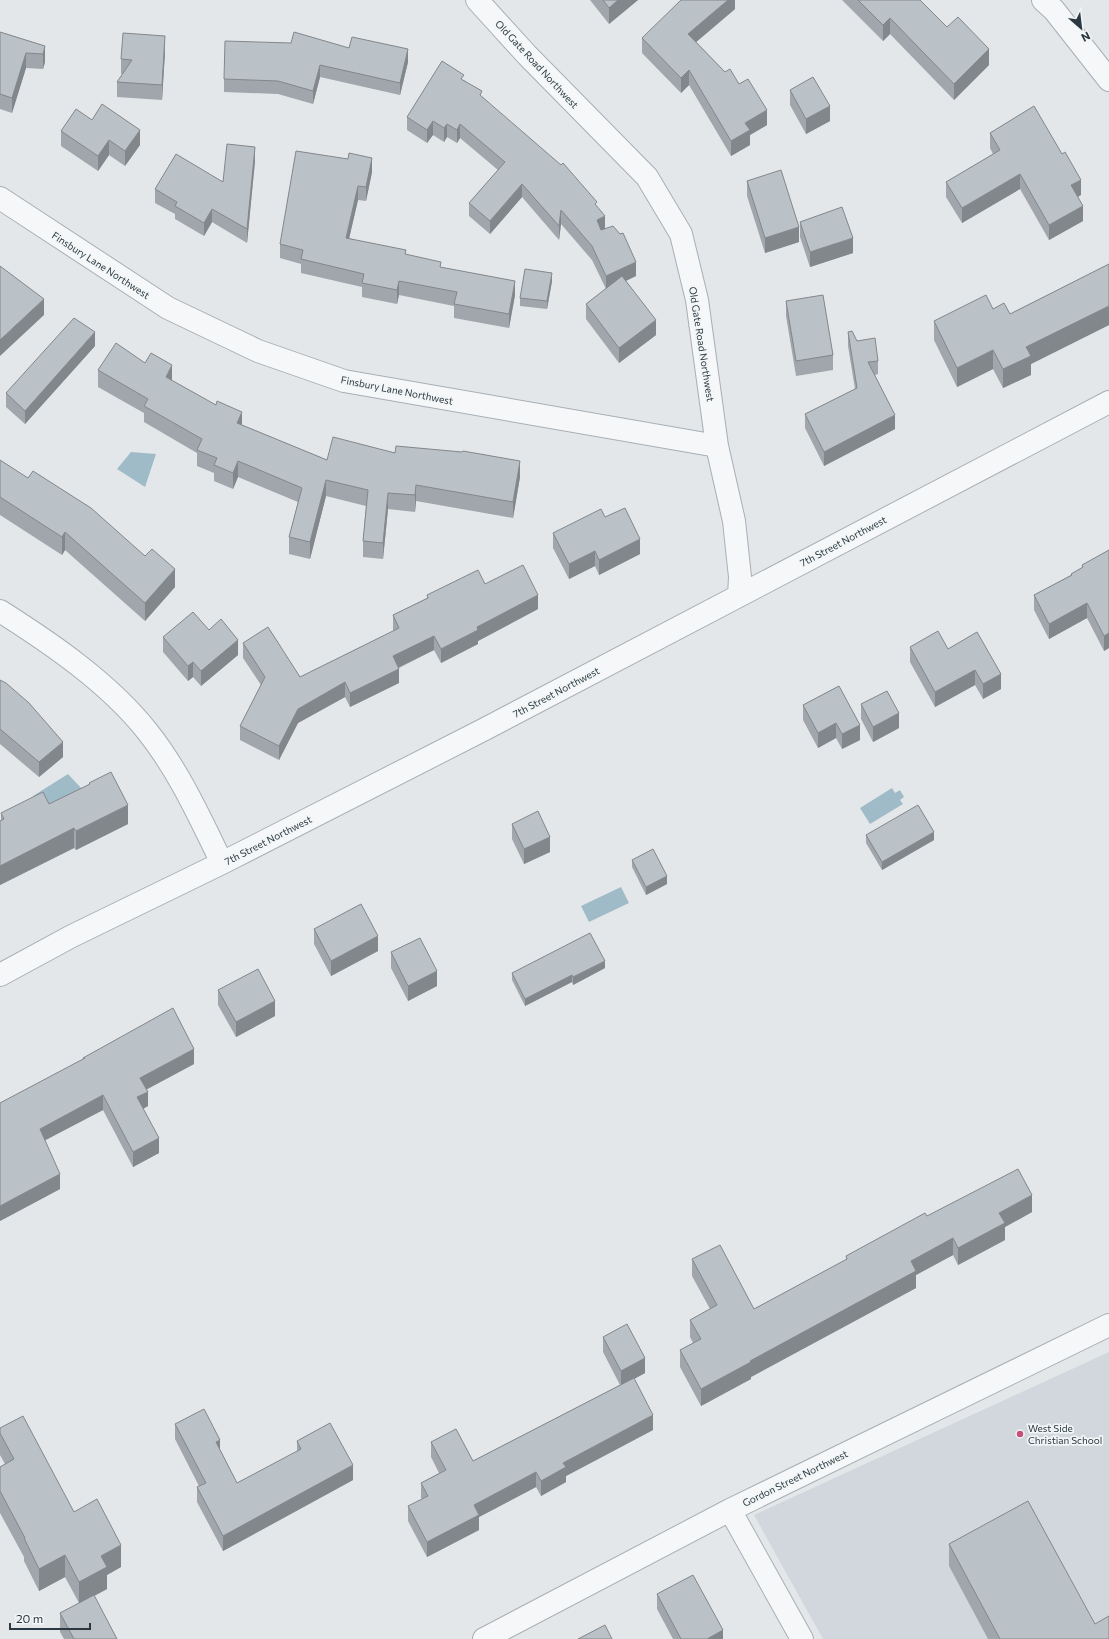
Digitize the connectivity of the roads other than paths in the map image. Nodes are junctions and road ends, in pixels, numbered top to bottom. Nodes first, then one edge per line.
1 (477, 0) edge
2 (1044, 0) edge
3 (1109, 80) edge
4 (0, 198) edge
5 (1109, 402) edge
6 (717, 446) junction
7 (739, 596) junction
8 (0, 611) edge
9 (222, 863) junction
10 (0, 975) edge
11 (1109, 1325) edge
12 (730, 1510) junction
13 (484, 1639) edge
14 (802, 1639) edge

1 - 6 street, Old Gate Road Northwest
2 - 3 street
4 - 6 street, Finsbury Lane Northwest
5 - 7 street, 7th Street Northwest
6 - 7 street, Old Gate Road Northwest
7 - 9 street, 7th Street Northwest
8 - 9 street
9 - 10 street, 7th Street Northwest
11 - 12 street, Gordon Street Northwest
12 - 13 street, Gordon Street Northwest
12 - 14 street

